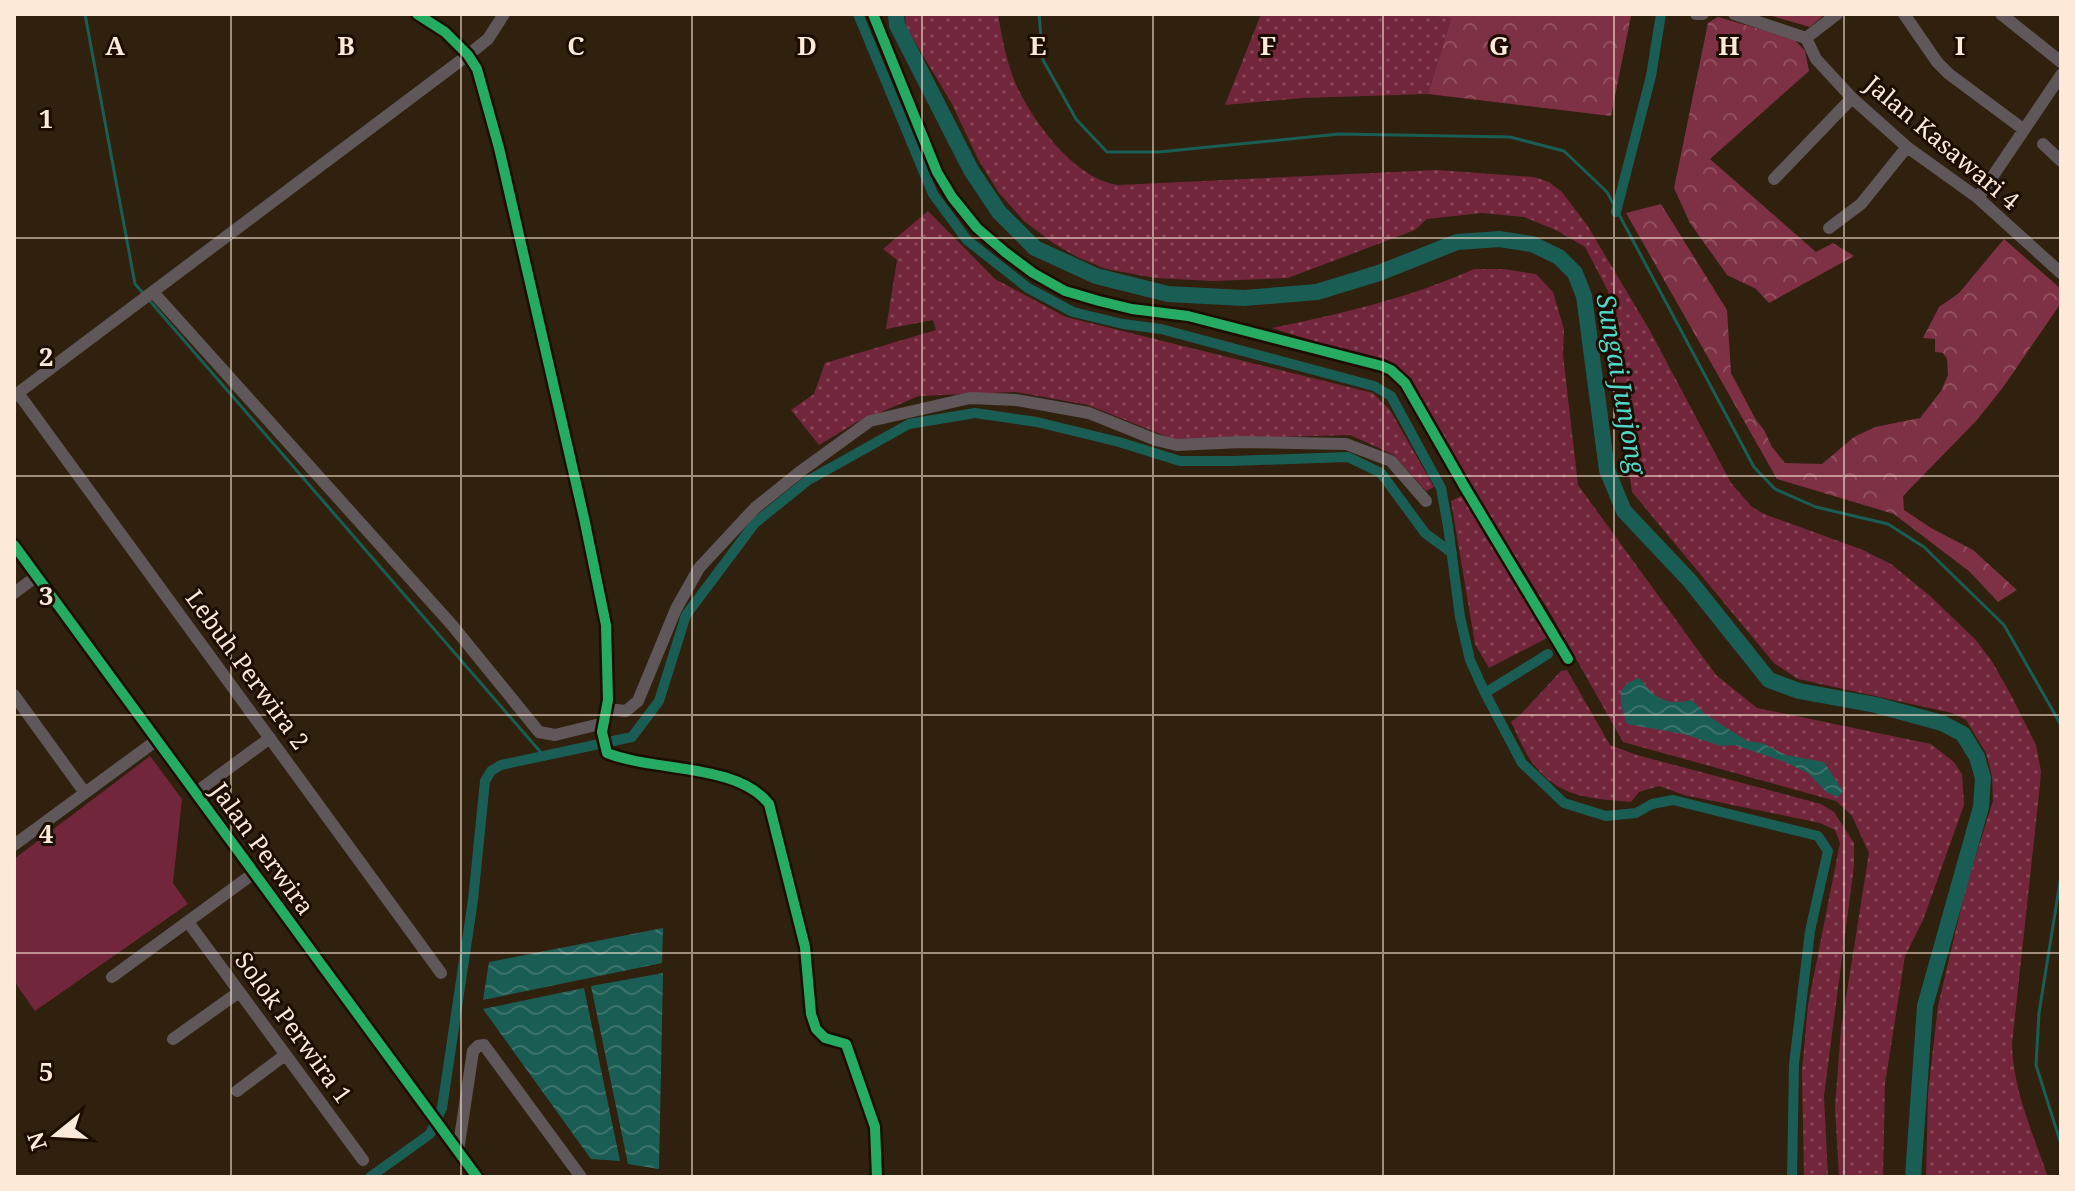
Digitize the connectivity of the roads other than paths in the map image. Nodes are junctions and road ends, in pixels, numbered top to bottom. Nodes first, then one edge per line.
1 (417, 14) edge
2 (504, 14) edge
3 (873, 14) edge
4 (1696, 14) edge
5 (1703, 14) edge
6 (1734, 14) edge
7 (1837, 14) edge
8 (1904, 14) edge
9 (2001, 14) edge
10 (1806, 38) junction
11 (468, 55) junction
12 (2061, 62) edge
13 (2061, 75) edge
14 (1852, 98) junction
15 (2023, 129) junction
16 (2043, 144) dead end
17 (1907, 147) junction
18 (2061, 161) edge
19 (1774, 179) dead end
20 (1978, 198) junction
21 (1829, 228) dead end
22 (2061, 273) edge
23 (152, 293) junction
24 (16, 395) edge
25 (1426, 501) dead end
26 (14, 545) edge
27 (37, 576) junction
28 (14, 593) edge
29 (1568, 659) dead end
30 (14, 695) edge
31 (606, 709) junction
32 (603, 728) junction
33 (270, 738) junction
34 (157, 740) junction
35 (85, 793) junction
36 (195, 793) junction
37 (14, 845) edge
38 (254, 873) junction
39 (188, 922) junction
40 (441, 973) dead end
41 (112, 977) dead end
42 (239, 992) junction
43 (173, 1039) dead end
44 (285, 1055) junction
45 (237, 1091) dead end
46 (458, 1151) junction
47 (363, 1160) dead end
48 (477, 1177) edge
49 (581, 1177) edge
50 (877, 1177) edge

1 - 11 street
2 - 11 street
3 - 29 street
4 - 5 street
6 - 10 street
7 - 10 street
8 - 15 street
9 - 12 street
10 - 14 street, Jalan Kasawari 4
11 - 23 street
11 - 31 street
13 - 15 street
14 - 17 street, Jalan Kasawari 4
14 - 19 street
15 - 20 street
16 - 18 street
17 - 20 street, Jalan Kasawari 4
17 - 21 street
20 - 22 street, Jalan Kasawari 4
23 - 24 street
23 - 32 street
24 - 33 street, Lebuh Perwira 2
25 - 31 street
26 - 27 street, Jalan Perwira
27 - 28 street
27 - 34 street, Jalan Perwira
30 - 35 street
31 - 32 street
32 - 50 street
33 - 36 street
33 - 40 street, Lebuh Perwira 2
34 - 35 street
34 - 36 street, Jalan Perwira
35 - 37 street
36 - 38 street, Jalan Perwira
38 - 39 street
38 - 46 street, Jalan Perwira
39 - 41 street
39 - 42 street, Solok Perwira 1
42 - 43 street
42 - 44 street, Solok Perwira 1
44 - 45 street
44 - 47 street, Solok Perwira 1
46 - 48 street, Jalan Perwira
46 - 49 street

